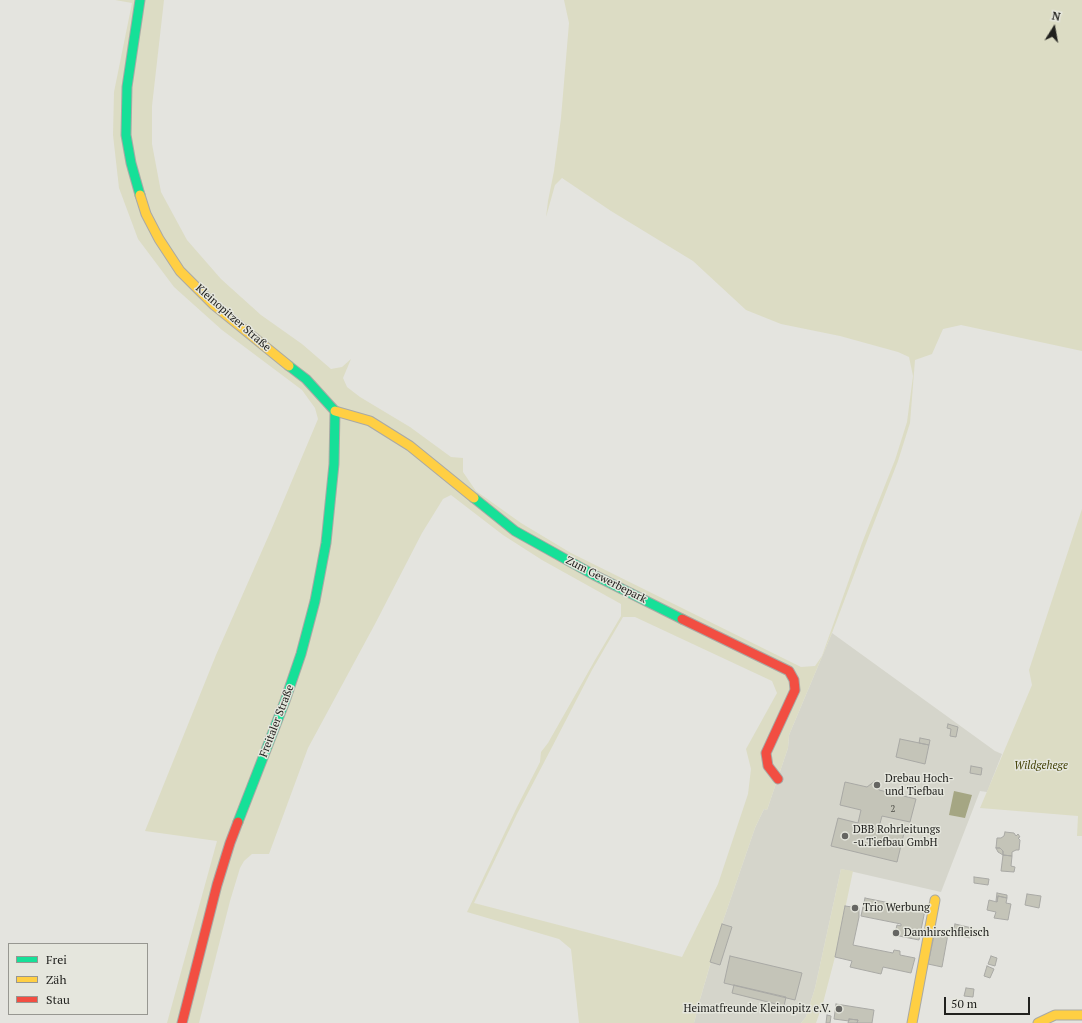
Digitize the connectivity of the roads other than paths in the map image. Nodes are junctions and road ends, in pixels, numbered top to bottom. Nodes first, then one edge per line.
1 (140, 0) edge
2 (335, 411) junction
3 (778, 779) dead end
4 (935, 900) dead end
5 (1082, 1015) edge
6 (182, 1023) edge
7 (912, 1023) edge
8 (1038, 1023) edge

1 - 2 street, Kleinopitzer Straße
2 - 3 street, Zum Gewerbepark
2 - 6 street, Freitaler Straße
4 - 7 street
5 - 8 street

